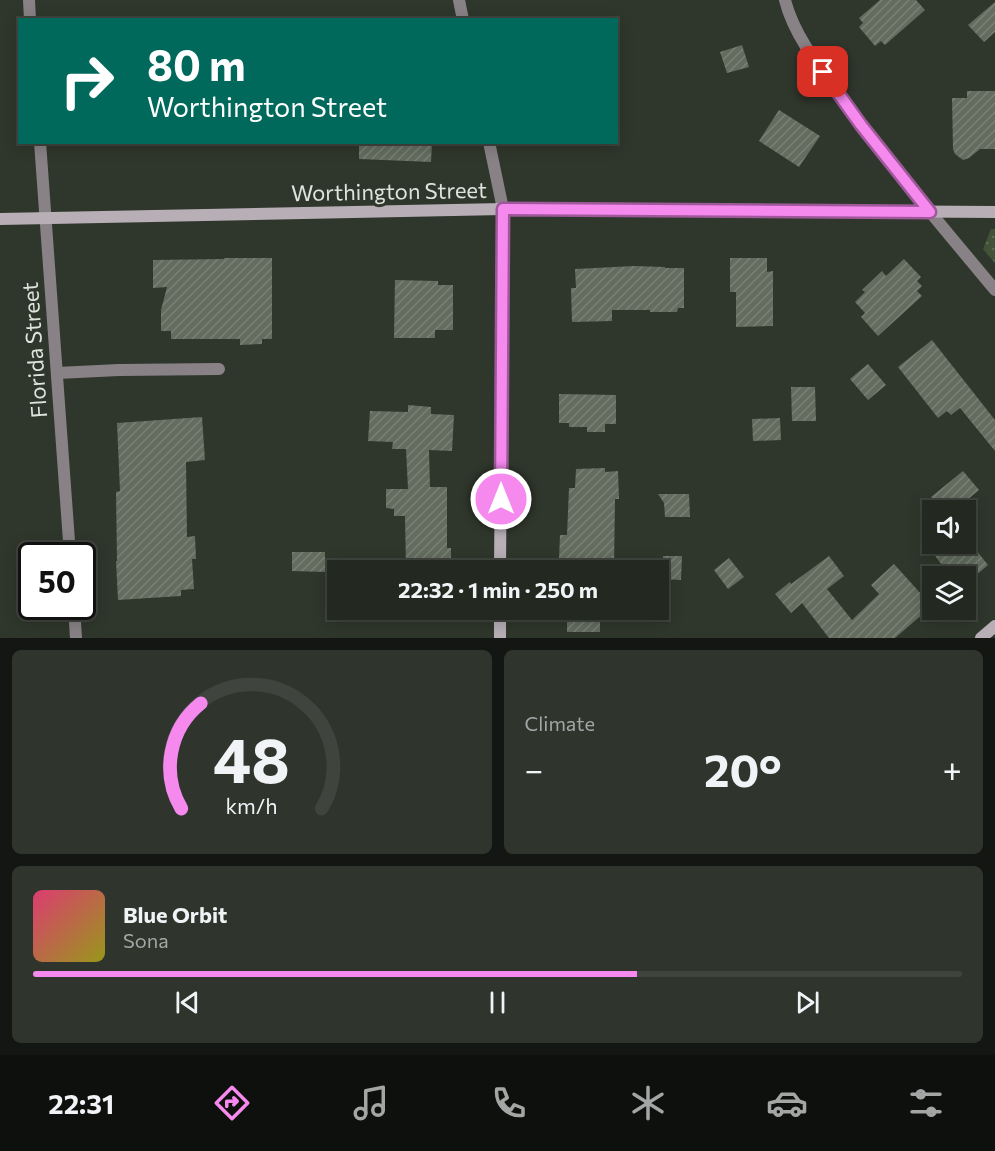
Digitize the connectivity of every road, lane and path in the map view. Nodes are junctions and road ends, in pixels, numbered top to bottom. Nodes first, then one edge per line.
1 (29, 0) edge
2 (459, 0) edge
3 (785, 0) edge
4 (30, 18) edge
5 (463, 18) edge
6 (40, 144) edge
7 (489, 144) edge
8 (503, 209) junction
9 (930, 212) junction
10 (995, 212) edge
11 (0, 219) edge
12 (46, 219) junction
13 (995, 290) edge
14 (219, 369) dead end
15 (57, 373) junction
16 (69, 542) edge
17 (500, 560) edge
18 (75, 620) edge
19 (500, 620) edge
20 (995, 626) edge
21 (76, 638) edge
22 (500, 638) edge
23 (981, 638) edge

1 - 4 street
2 - 5 street
3 - 9 street
6 - 12 street, Florida Street
7 - 8 street
8 - 9 main road, Worthington Street
8 - 12 main road, Worthington Street
8 - 17 main road
9 - 10 main road, Worthington Street
9 - 13 street
11 - 12 main road, Worthington Street
12 - 15 street, Florida Street
14 - 15 street
15 - 16 street, Florida Street
18 - 21 street
19 - 22 main road
20 - 23 main road

